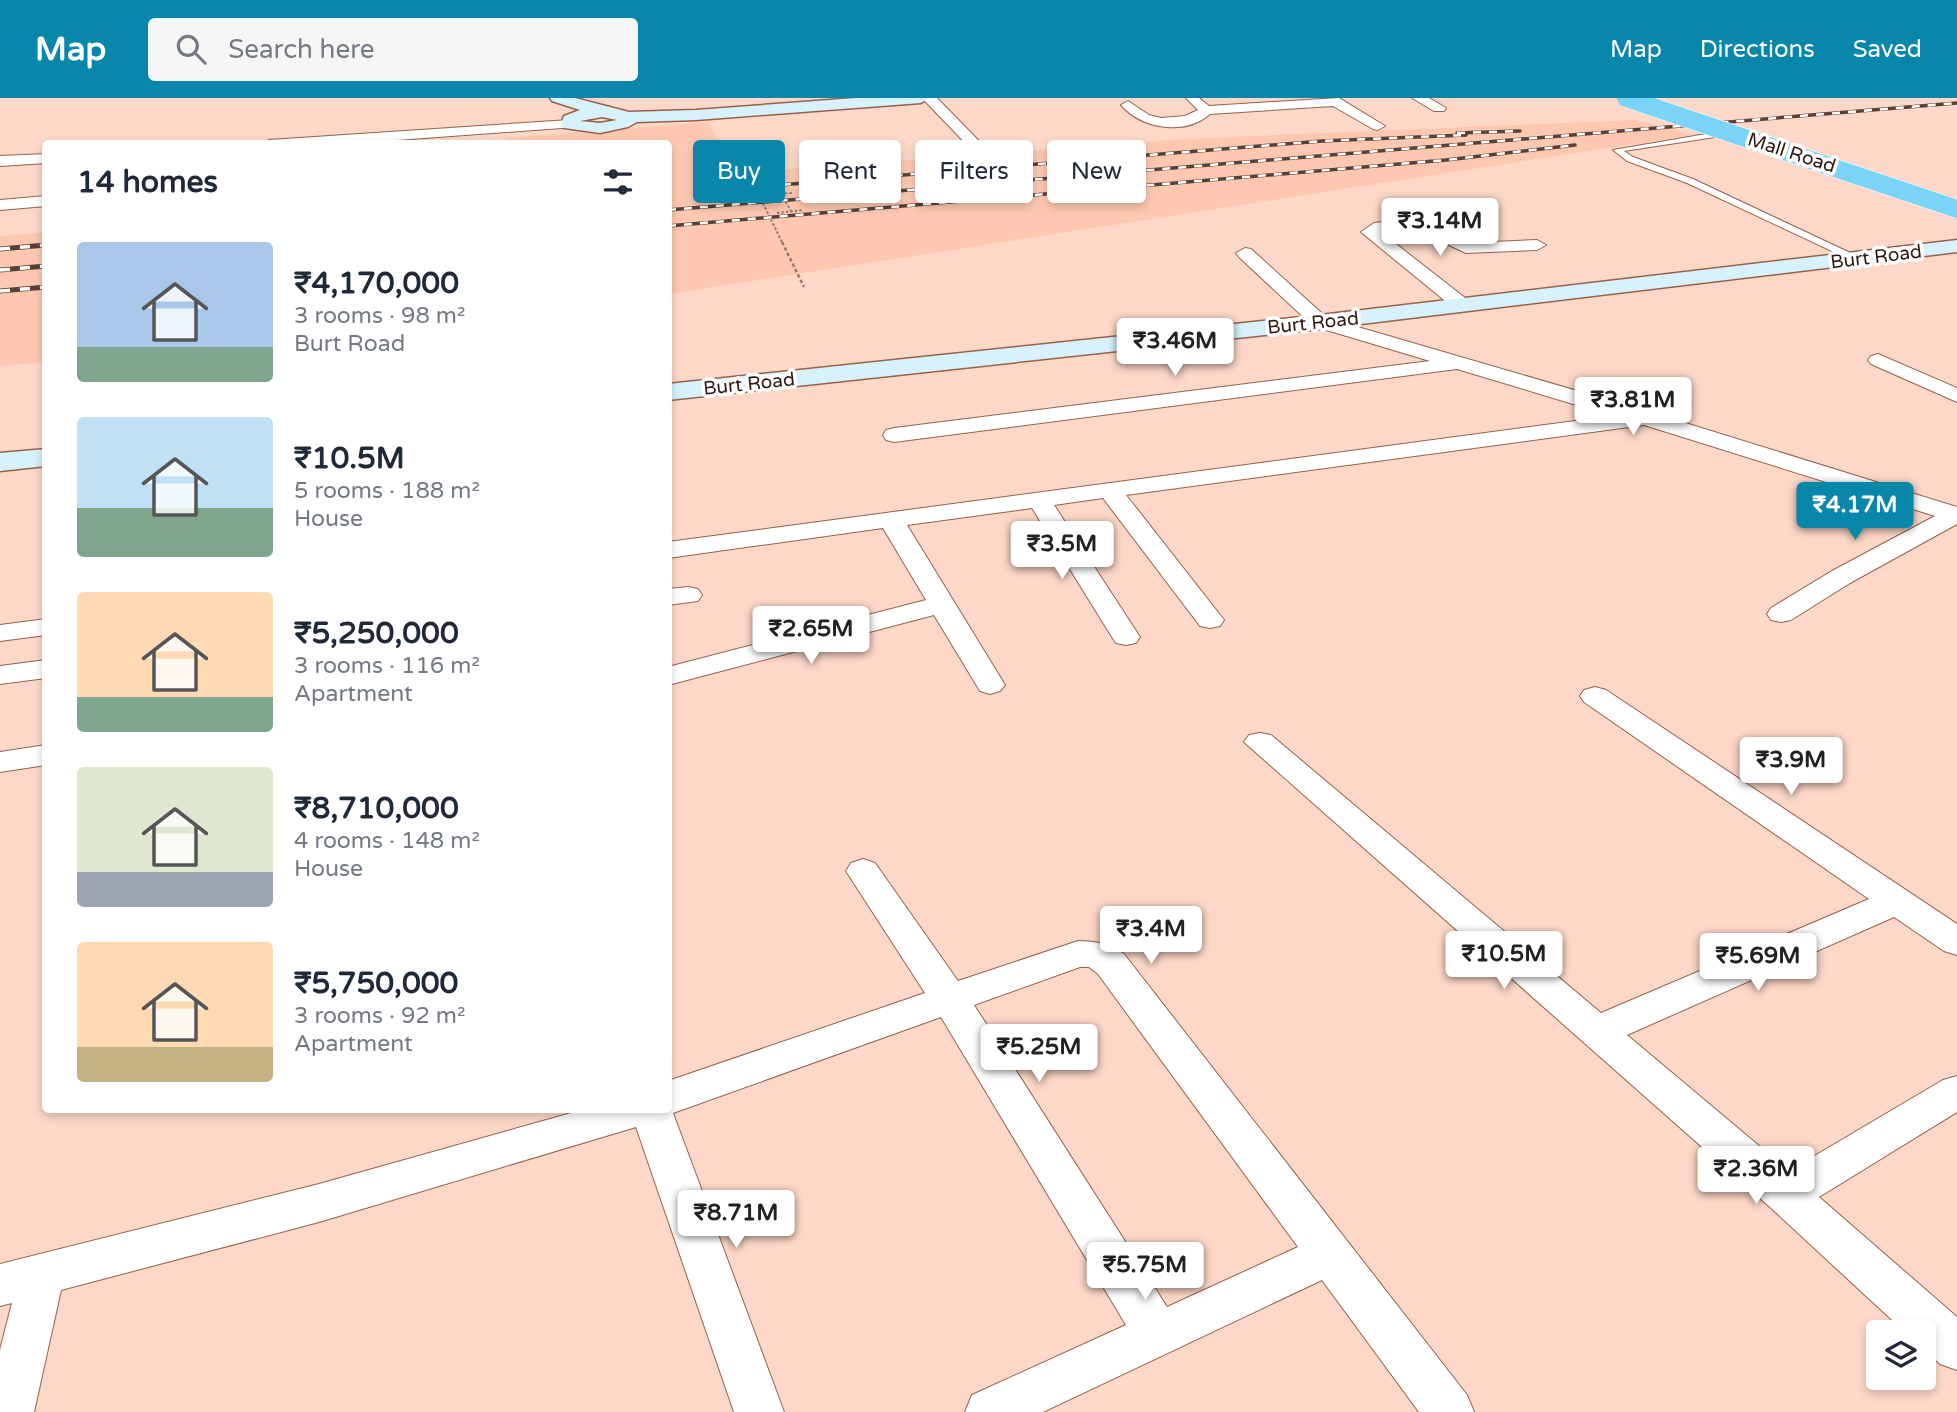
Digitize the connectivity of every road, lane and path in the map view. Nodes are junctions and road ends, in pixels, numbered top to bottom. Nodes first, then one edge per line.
1 (551, 98) edge
2 (558, 98) edge
3 (921, 98) edge
4 (929, 98) edge
5 (1191, 98) edge
6 (1419, 98) edge
7 (1626, 98) edge
8 (1332, 100) edge
9 (1128, 105) dead end
10 (1438, 108) dead end
11 (1206, 110) junction
12 (574, 120) junction
13 (605, 124) junction
14 (1378, 126) dead end
15 (1712, 135) dead end
16 (320, 140) edge
17 (970, 140) edge
18 (42, 158) edge
19 (0, 161) edge
20 (792, 193) dead end
21 (785, 194) edge
22 (42, 201) edge
23 (785, 201) edge
24 (763, 203) edge
25 (0, 205) edge
26 (1957, 209) edge
27 (803, 210) dead end
28 (791, 211) junction
29 (777, 213) dead end
30 (1537, 245) dead end
31 (1957, 246) edge
32 (1245, 253) dead end
33 (1856, 259) junction
34 (804, 287) dead end
35 (1462, 305) junction
36 (1320, 321) junction
37 (1878, 360) dead end
38 (1461, 364) junction
39 (672, 392) edge
40 (1957, 396) edge
41 (1645, 418) junction
42 (894, 435) dead end
43 (42, 457) edge
44 (0, 462) edge
45 (1109, 490) junction
46 (1038, 499) junction
47 (1956, 515) edge
48 (891, 520) junction
49 (672, 549) edge
50 (940, 605) junction
51 (1781, 614) dead end
52 (1210, 620) dead end
53 (42, 628) edge
54 (0, 633) edge
55 (1126, 636) dead end
56 (42, 670) edge
57 (0, 675) edge
58 (672, 675) edge
59 (990, 685) dead end
60 (1595, 696) dead end
61 (1260, 742) dead end
62 (42, 756) edge
63 (0, 762) edge
64 (863, 871) dead end
65 (1897, 901) junction
66 (1957, 942) edge
67 (949, 998) junction
68 (1596, 1032) junction
69 (1957, 1092) edge
70 (672, 1097) edge
71 (626, 1113) edge
72 (652, 1113) edge
73 (1786, 1195) junction
74 (1330, 1254) junction
75 (21, 1280) edge
76 (1158, 1334) junction
77 (1957, 1348) edge
78 (9, 1412) edge
79 (759, 1412) edge
80 (990, 1412) edge
81 (1449, 1412) edge

1 - 12 street
2 - 13 street
3 - 13 street
4 - 17 street
5 - 11 street
6 - 10 street
7 - 26 highway, Mall Road, bridge
8 - 11 street
8 - 14 street
9 - 11 street
12 - 13 street
12 - 16 street
15 - 33 lane
18 - 19 street
20 - 21 path
22 - 25 street
23 - 28 path
24 - 34 path
27 - 28 path
28 - 29 path
30 - 35 street
31 - 33 street, Burt Road
32 - 36 street
33 - 35 street, Burt Road
35 - 36 street, Burt Road
36 - 38 street
36 - 39 street, Burt Road
37 - 40 street
38 - 41 street
38 - 42 street
41 - 45 street
41 - 47 street
43 - 44 street
45 - 46 street
45 - 52 street
46 - 48 street
46 - 55 street
47 - 51 street
48 - 49 street
48 - 50 street
50 - 58 street
50 - 59 street
53 - 54 street
56 - 57 street
60 - 65 street
61 - 68 street
62 - 63 street
64 - 67 street
65 - 66 street
65 - 68 street
67 - 70 street
67 - 74 street
67 - 76 street
68 - 73 street
69 - 73 street
71 - 75 street
72 - 79 street
73 - 77 street
74 - 76 street
74 - 81 street
75 - 78 street
76 - 80 street

